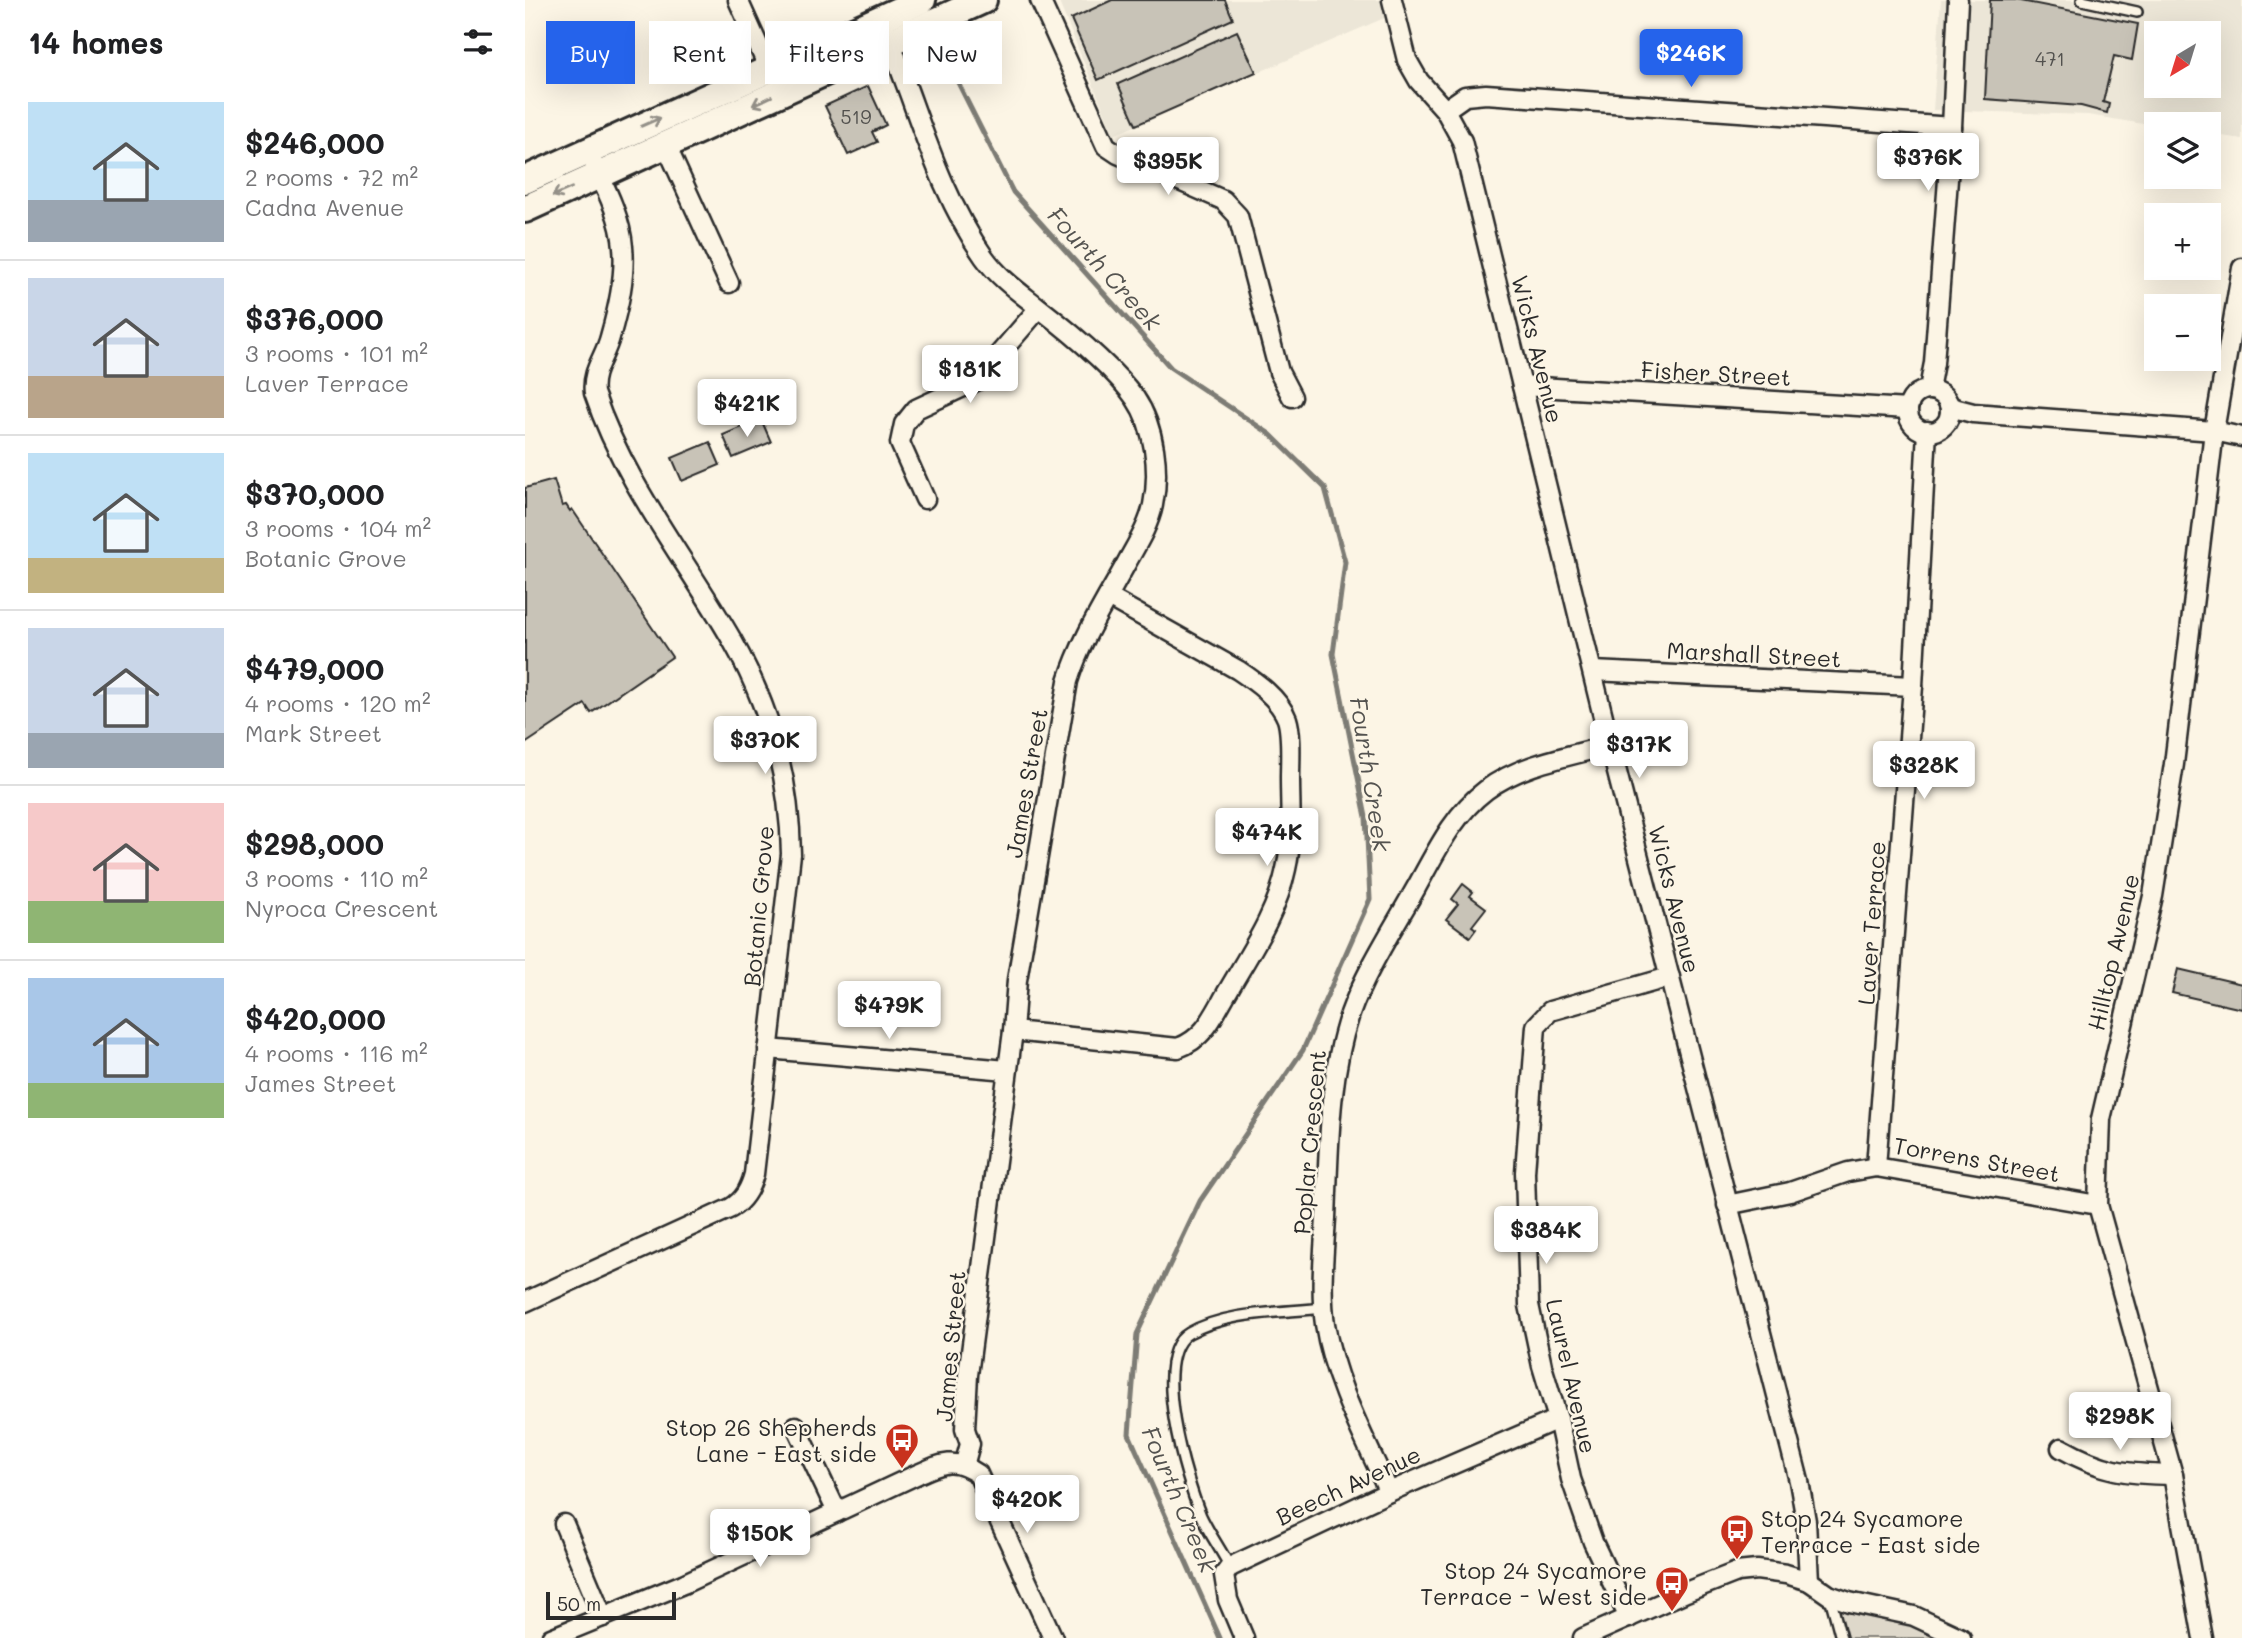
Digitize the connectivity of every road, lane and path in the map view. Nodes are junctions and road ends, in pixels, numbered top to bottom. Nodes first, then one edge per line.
1 (738, 0) edge
2 (983, 0) edge
3 (1040, 0) edge
4 (1392, 0) edge
5 (1958, 0) edge
6 (2081, 0) edge
7 (2137, 12) dead end
8 (910, 19) edge
9 (889, 26) edge
10 (765, 60) edge
11 (765, 71) edge
12 (1445, 110) junction
13 (1952, 127) junction
14 (666, 145) junction
15 (589, 150) junction
16 (600, 175) junction
17 (525, 180) edge
18 (525, 209) edge
19 (2242, 268) edge
20 (729, 283) dead end
21 (1039, 308) junction
22 (1522, 386) junction
23 (1929, 389) junction
24 (1293, 397) dead end
25 (1950, 407) junction
26 (1907, 409) junction
27 (1927, 431) junction
28 (2214, 431) junction
29 (2242, 437) edge
30 (925, 499) dead end
31 (1108, 597) junction
32 (1593, 671) junction
33 (1913, 686) junction
34 (1610, 745) junction
35 (1670, 977) junction
36 (1013, 1031) junction
37 (768, 1049) junction
38 (1007, 1070) junction
39 (1876, 1167) junction
40 (1727, 1205) junction
41 (2098, 1205) junction
42 (525, 1302) edge
43 (1324, 1308) junction
44 (1558, 1419) junction
45 (796, 1426) dead end
46 (2061, 1448) dead end
47 (964, 1466) junction
48 (2173, 1475) junction
49 (1389, 1492) junction
50 (837, 1512) junction
51 (564, 1524) dead end
52 (1230, 1567) junction
53 (1809, 1581) junction
54 (1829, 1595) junction
55 (604, 1617) junction
56 (1629, 1618) junction
57 (551, 1638) edge
58 (1053, 1638) edge
59 (1244, 1638) edge
60 (1583, 1638) edge
61 (1841, 1638) edge
62 (1961, 1638) edge
63 (2203, 1638) edge

1 - 10 street
2 - 8 main road
3 - 24 street
4 - 12 street, Wicks Avenue
5 - 13 street
6 - 7 lane
8 - 9 main road
8 -> 14 main road
8 - 21 street, James Street
15 -> 11 main road
12 - 13 street
12 - 22 street, Wicks Avenue
13 - 23 street
14 - 16 main road
14 - 20 street
15 - 16 street, Botanic Grove
15 - 17 main road
16 -> 18 main road
16 - 37 street, Botanic Grove
19 - 28 street, Hilltop Avenue
21 - 30 street
21 - 31 street, James Street
22 - 26 street, Fisher Street
22 - 32 street, Wicks Avenue
23 - 25 street
23 - 26 street
25 - 27 street
25 - 28 street
26 - 27 street
27 - 33 street, Laver Terrace
28 - 29 street
28 - 41 street, Hilltop Avenue
31 - 36 street, James Street
31 - 36 street
32 - 33 street, Marshall Street
32 - 34 street, Wicks Avenue
33 - 39 street, Laver Terrace
34 - 35 street, Wicks Avenue
34 - 43 street, Poplar Crescent
35 - 40 street, Wicks Avenue
35 - 44 street, Laurel Avenue
36 - 38 street, James Street
37 - 38 street
37 - 42 street, Botanic Grove
38 - 47 street, James Street
39 - 40 street, Torrens Street
39 - 41 street, Torrens Street
40 - 53 street, Wicks Avenue
41 - 48 street, Hilltop Avenue
43 - 49 street, Poplar Crescent
43 - 52 lane
44 - 49 street, Beech Avenue
44 - 56 street, Laurel Avenue
45 - 50 street
46 - 48 street
47 - 50 street
47 - 58 street
48 - 63 street, Hilltop Avenue
49 - 52 street, Beech Avenue
50 - 55 street
51 - 55 street
52 - 59 street
53 - 54 street
53 - 56 street
54 - 61 lane
54 - 62 street
55 - 57 street
56 - 60 street

